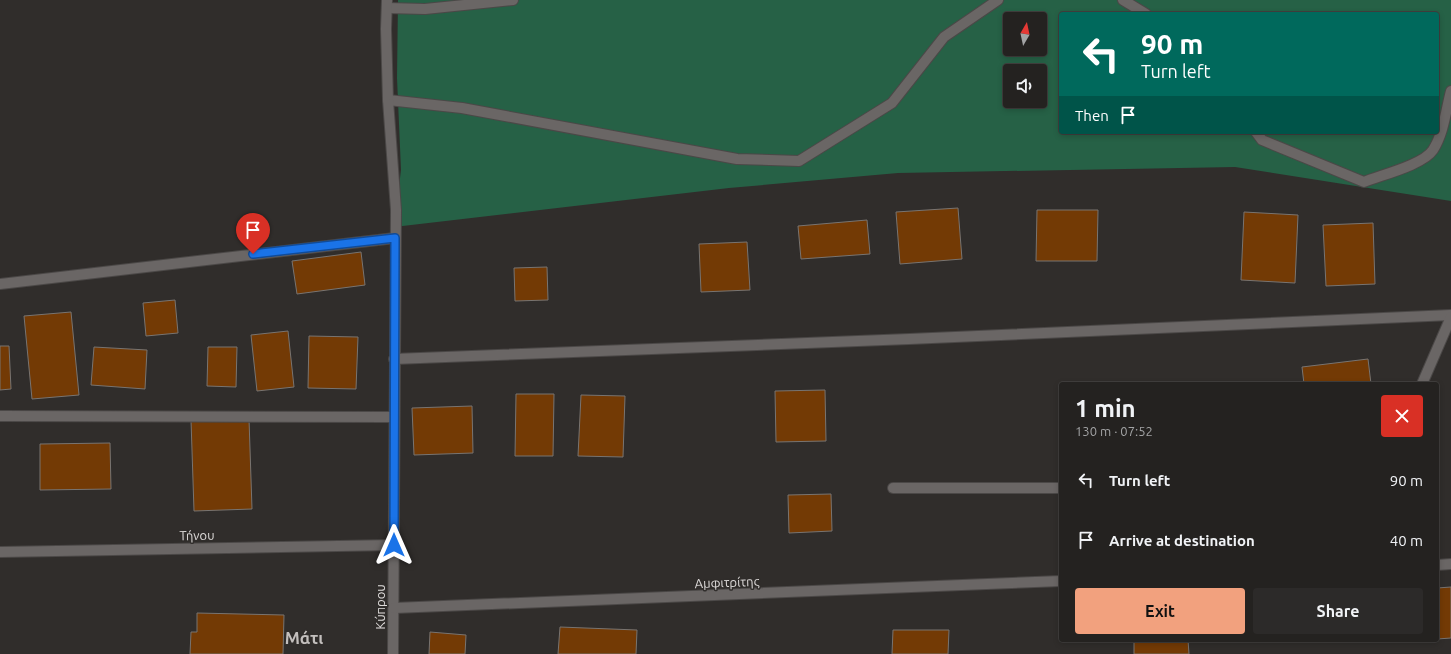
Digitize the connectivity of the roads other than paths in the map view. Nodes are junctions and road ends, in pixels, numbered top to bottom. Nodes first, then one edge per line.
1 (513, 0) edge
2 (998, 0) edge
3 (1124, 0) edge
4 (387, 4) edge
5 (1143, 12) edge
6 (1451, 91) edge
7 (388, 100) junction
8 (1258, 134) edge
9 (395, 243) junction
10 (0, 284) edge
11 (1451, 316) edge
12 (394, 359) junction
13 (1423, 382) edge
14 (0, 416) edge
15 (394, 417) junction
16 (893, 488) dead end
17 (1059, 488) edge
18 (394, 545) junction
19 (0, 552) edge
20 (1451, 564) edge
21 (1439, 565) edge
22 (1059, 581) edge
23 (394, 608) junction
24 (393, 654) edge

1 - 4 street
2 - 7 street
3 - 5 street
4 - 7 street, Κύπρου
6 - 8 street
7 - 9 street, Κύπρου
9 - 10 street
9 - 12 street, Κύπρου
11 - 12 street
11 - 13 street
12 - 15 street, Κύπρου
14 - 15 street
15 - 18 street, Κύπρου
16 - 17 street
18 - 19 street, Τήνου
18 - 23 street, Κύπρου
20 - 21 street
22 - 23 street, Αμφιτρίτης
23 - 24 street, Κύπρου

